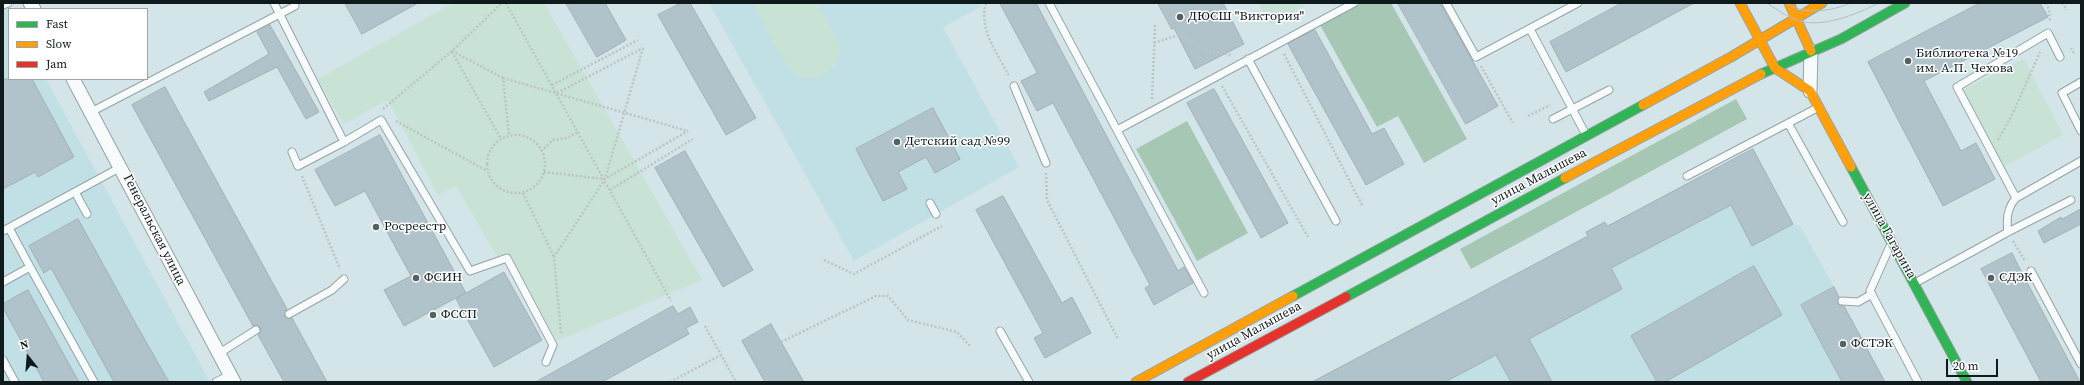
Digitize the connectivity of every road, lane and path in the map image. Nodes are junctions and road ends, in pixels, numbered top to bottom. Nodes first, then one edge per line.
1 (8, 3) edge
2 (274, 3) edge
3 (502, 3) edge
4 (506, 3) edge
5 (986, 3) edge
6 (1049, 3) edge
7 (1354, 3) edge
8 (1446, 3) edge
9 (1578, 3) edge
10 (1740, 3) edge
11 (1789, 3) edge
12 (1822, 3) edge
13 (1905, 3) edge
14 (2046, 3) edge
15 (2062, 3) edge
16 (3, 5) edge
17 (295, 6) dead end
18 (2067, 10) dead end
19 (279, 14) junction
20 (2050, 17) dead end
21 (1796, 18) junction
22 (1155, 25) dead end
23 (1530, 29) junction
24 (2048, 34) junction
25 (638, 40) dead end
26 (1759, 40) junction
27 (1154, 43) junction
28 (1279, 43) junction
29 (452, 51) junction
30 (1811, 51) junction
31 (1233, 55) dead end
32 (1476, 57) junction
33 (2060, 57) dead end
34 (1248, 60) junction
35 (1775, 68) junction
36 (504, 78) junction
37 (74, 80) edge
38 (2081, 82) edge
39 (552, 85) junction
40 (1014, 86) joint
41 (1609, 90) dead end
42 (1810, 90) junction
43 (556, 93) junction
44 (1158, 96) dead end
45 (1550, 105) dead end
46 (1819, 107) junction
47 (1572, 109) junction
48 (91, 112) junction
49 (379, 112) junction
50 (624, 112) junction
51 (1528, 116) dead end
52 (1553, 119) dead end
53 (381, 120) junction
54 (1513, 123) dead end
55 (1788, 123) junction
56 (1117, 130) junction
57 (2081, 131) edge
58 (578, 132) junction
59 (509, 135) junction
60 (1586, 136) junction
61 (501, 139) junction
62 (693, 139) dead end
63 (344, 142) junction
64 (541, 151) junction
65 (292, 152) dead end
66 (1991, 152) junction
67 (2081, 162) edge
68 (1046, 163) joint
69 (298, 166) junction
70 (121, 167) junction
71 (487, 171) junction
72 (544, 172) junction
73 (1687, 176) dead end
74 (605, 179) junction
75 (610, 190) junction
76 (75, 192) junction
77 (523, 193) junction
78 (2016, 198) junction
79 (2071, 200) dead end
80 (930, 203) dead end
81 (1363, 207) dead end
82 (88, 214) dead end
83 (936, 214) dead end
84 (1336, 221) dead end
85 (1843, 222) dead end
86 (942, 226) dead end
87 (6, 230) edge
88 (2008, 232) junction
89 (1892, 242) junction
90 (554, 258) junction
91 (824, 260) dead end
92 (30, 267) junction
93 (2031, 271) joint
94 (344, 279) joint
95 (3, 282) edge
96 (1914, 283) junction
97 (1204, 293) dead end
98 (1872, 294) junction
99 (671, 301) dead end
100 (1842, 301) dead end
101 (289, 314) dead end
102 (705, 326) dead end
103 (256, 330) dead end
104 (1000, 331) dead end
105 (561, 335) dead end
106 (1118, 338) dead end
107 (781, 342) dead end
108 (971, 347) dead end
109 (218, 354) junction
110 (721, 355) junction
111 (3, 360) edge
112 (546, 362) dead end
113 (2081, 364) edge
114 (232, 379) edge
115 (15, 382) edge
116 (94, 382) edge
117 (216, 382) edge
118 (670, 382) edge
119 (736, 382) edge
120 (1029, 382) edge
121 (1136, 382) edge
122 (1188, 382) edge
123 (1918, 382) edge
124 (1967, 382) edge

1 - 16 lane
2 - 19 lane
3 - 29 path
4 - 39 path
5 - 40 path
6 - 56 lane
7 - 28 lane
8 - 32 lane
9 - 23 lane
10 - 26 main road, улица Гагарина
11 - 21 main road, улица Гагарина
12 - 21 main road, улица Малышева
13 - 30 main road, улица Малышева
14 - 20 path
15 - 18 path
17 - 19 lane
19 - 48 lane
19 - 63 lane
21 - 26 main road, улица Малышева
21 - 30 main road, улица Гагарина
22 - 27 path
23 - 32 lane
23 - 47 lane
24 - 33 lane
24 - 66 path
24 - 66 lane
25 - 39 path
26 - 35 main road, улица Гагарина
26 - 60 main road, улица Малышева
27 - 31 path
27 - 44 path
28 - 34 lane
28 - 81 path
29 - 36 path
29 - 49 path
29 - 61 path
30 - 35 main road, улица Малышева
30 - 42 street, улица Гагарина
32 - 54 path
34 - 56 lane
34 - 84 lane
35 - 42 main road, улица Гагарина
35 - 122 main road, улица Малышева
36 - 43 path
36 - 59 path
37 - 48 street, Генеральская улица
38 - 57 lane
39 - 43 path
40 - 68 lane
41 - 47 lane
42 - 46 main road, улица Гагарина
43 - 50 path
43 - 50 path
43 - 58 path
45 - 51 path
46 - 55 lane
46 - 89 main road, улица Гагарина
47 - 52 lane
47 - 60 lane
48 - 70 street, Генеральская улица
49 - 53 path
49 - 71 path
50 - 74 path
50 - 74 path
53 - 63 lane
53 - 112 lane
55 - 73 lane
55 - 85 lane
56 - 97 lane
58 - 64 path
58 - 74 path
59 - 61 path
59 - 64 path
60 - 121 main road, улица Малышева
61 - 71 path
62 - 75 path
63 - 69 lane
64 - 72 path
65 - 69 lane
66 - 78 lane
67 - 78 lane
68 - 106 path
69 - 94 path
70 - 76 lane
70 - 109 street, Генеральская улица
71 - 77 path
72 - 74 path
72 - 77 path
74 - 75 path
74 - 90 path
75 - 99 path
76 - 82 lane
76 - 87 lane
77 - 90 path
78 - 88 lane
79 - 88 lane
80 - 83 lane
86 - 91 path
87 - 92 lane
88 - 93 path
88 - 96 lane
89 - 96 main road, улица Гагарина
89 - 98 lane
90 - 105 path
92 - 95 lane
92 - 116 lane
93 - 113 lane
94 - 101 lane
96 - 124 main road, улица Гагарина
98 - 100 lane
98 - 123 lane
102 - 110 path
103 - 109 lane
104 - 120 lane
107 - 108 path
109 - 114 street, Генеральская улица
110 - 118 path
110 - 119 path
111 - 115 lane
114 - 117 lane

